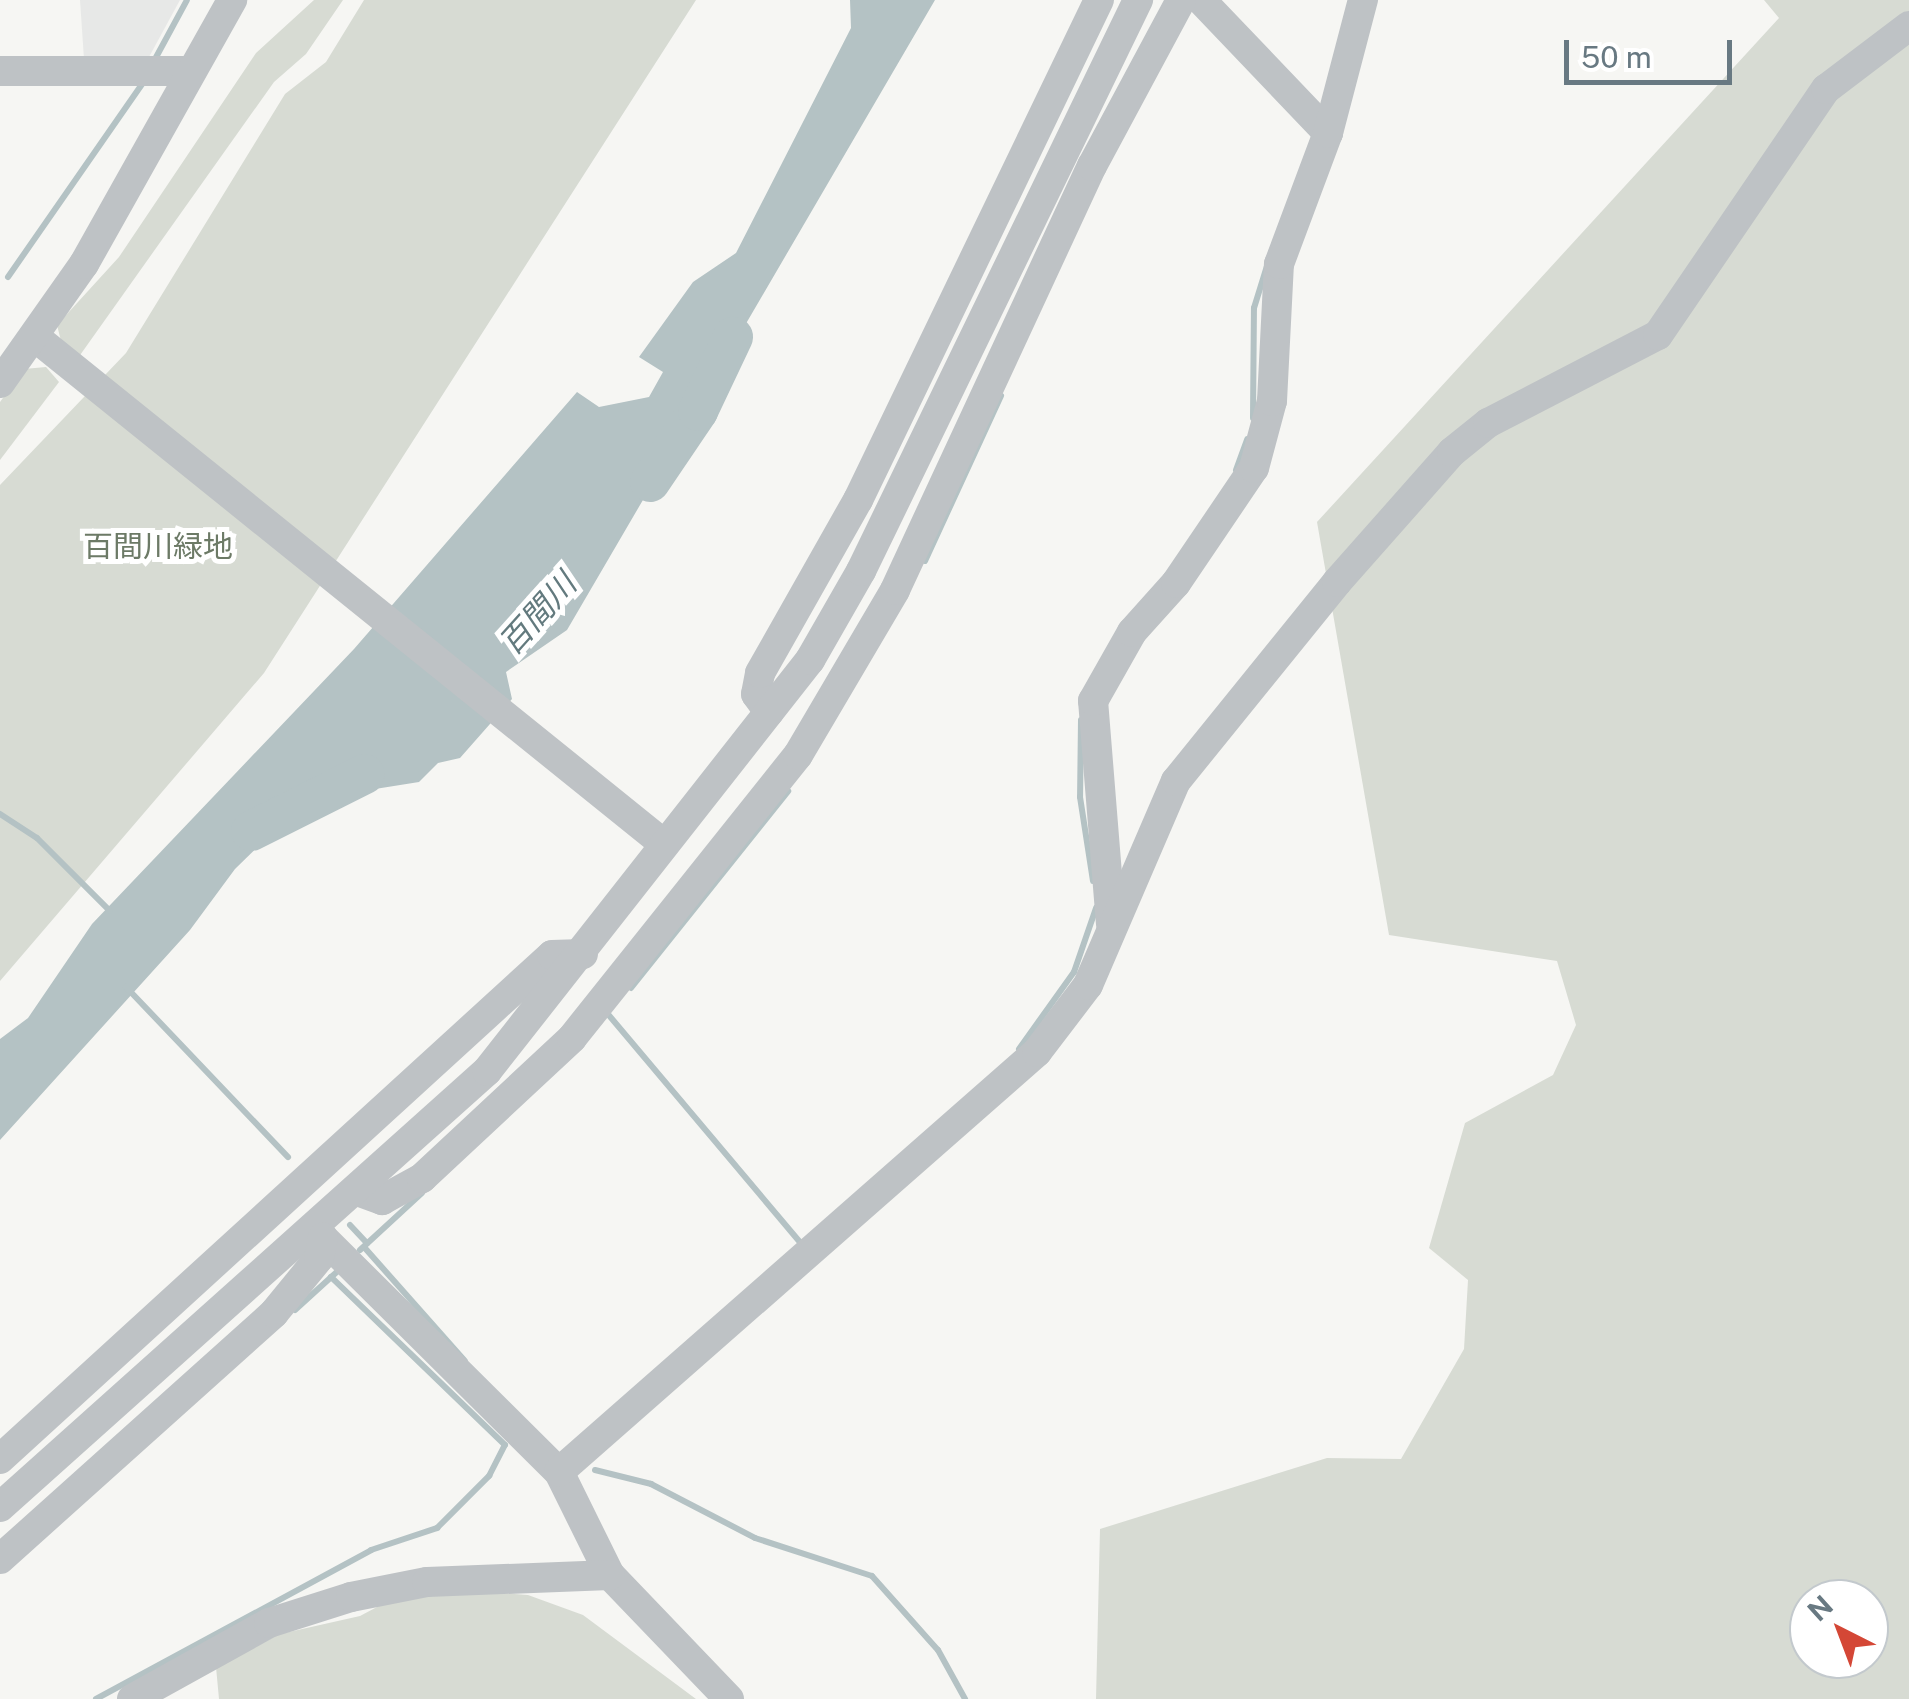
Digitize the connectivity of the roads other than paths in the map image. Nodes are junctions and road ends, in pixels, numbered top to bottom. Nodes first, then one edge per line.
1 (232, 0) edge
2 (1099, 0) edge
3 (1138, 0) edge
4 (1180, 0) edge
5 (1201, 0) edge
6 (1353, 4) edge
7 (1909, 26) edge
8 (0, 71) edge
9 (188, 71) junction
10 (1328, 133) junction
11 (41, 343) junction
12 (0, 383) edge
13 (769, 712) junction
14 (653, 836) junction
15 (1112, 932) junction
16 (583, 954) junction
17 (358, 1191) junction
18 (319, 1234) junction
19 (0, 1459) edge
20 (560, 1472) junction
21 (0, 1507) edge
22 (0, 1559) edge
23 (610, 1574) junction
24 (132, 1699) edge
25 (729, 1699) edge

1 - 9 street
2 - 13 street
3 - 13 street
4 - 17 street
5 - 10 street
6 - 10 street
7 - 15 street
8 - 9 street
9 - 11 street
10 - 15 street
11 - 12 street
11 - 14 street
13 - 14 street
14 - 16 street
15 - 20 street
16 - 17 street
16 - 19 street
17 - 18 street
18 - 20 street
18 - 21 street
18 - 22 street
20 - 23 street
23 - 24 street
23 - 25 street

